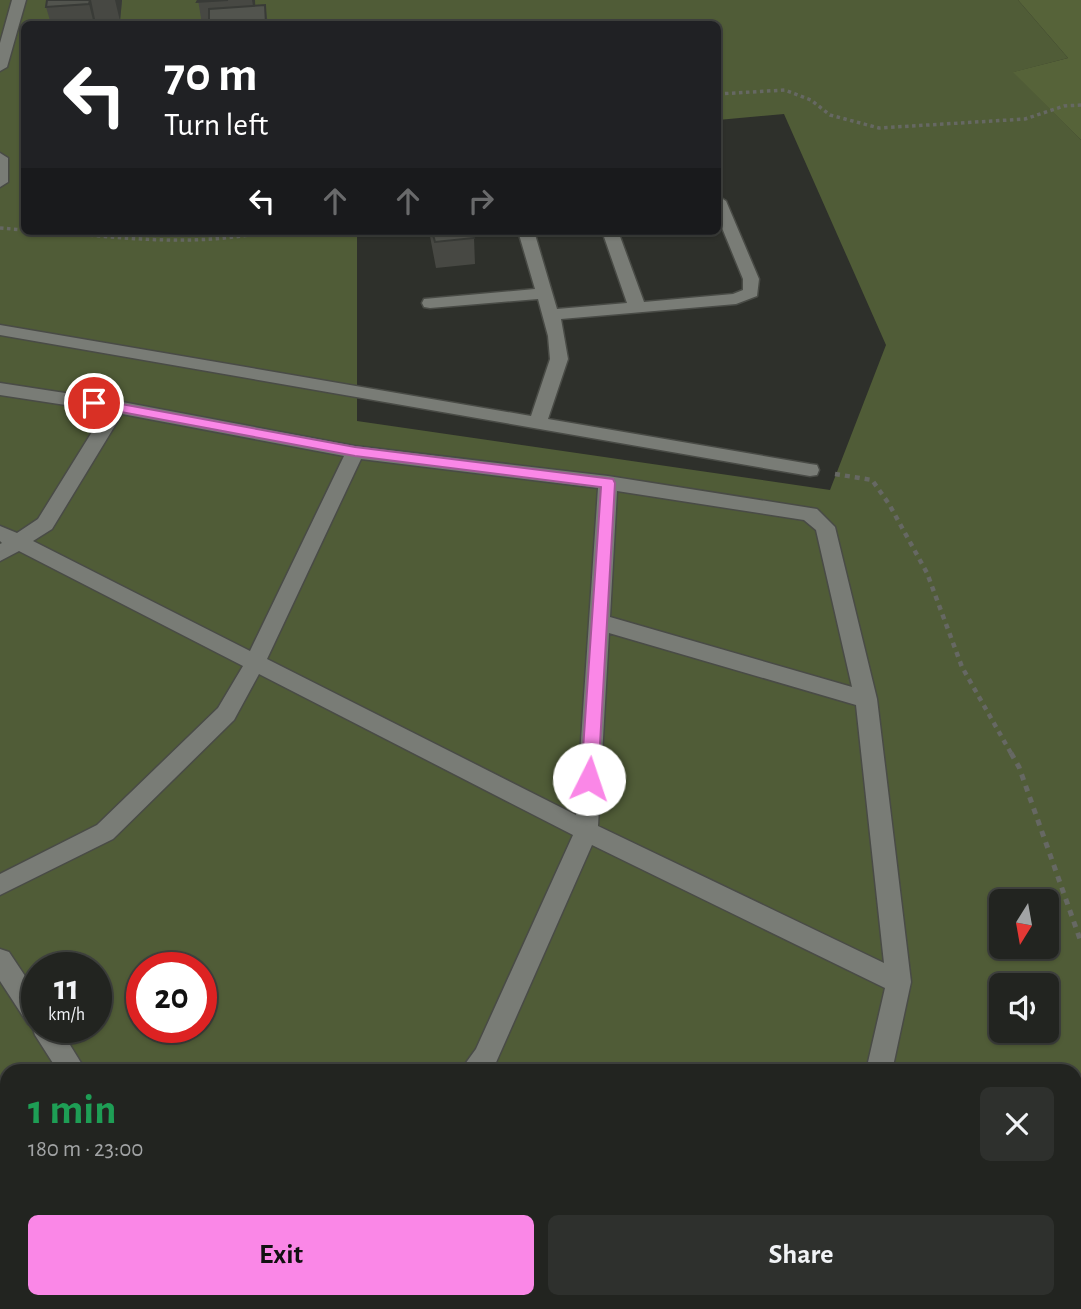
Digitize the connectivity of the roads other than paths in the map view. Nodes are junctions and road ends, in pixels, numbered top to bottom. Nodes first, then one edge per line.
1 (19, 0) edge
2 (21, 43) edge
3 (7, 44) junction
4 (0, 67) edge
5 (0, 158) edge
6 (0, 182) edge
7 (721, 208) edge
8 (527, 235) edge
9 (611, 235) edge
10 (544, 293) junction
11 (429, 303) dead end
12 (637, 307) junction
13 (550, 315) junction
14 (0, 330) edge
15 (0, 390) edge
16 (117, 407) junction
17 (538, 423) junction
18 (355, 452) junction
19 (810, 470) road end
20 (608, 483) junction
21 (0, 533) edge
22 (20, 543) junction
23 (0, 554) edge
24 (599, 622) junction
25 (255, 663) junction
26 (866, 699) junction
27 (586, 831) junction
28 (0, 885) edge
29 (0, 960) edge
30 (900, 982) junction
31 (21, 992) edge
32 (55, 1043) edge
33 (68, 1064) edge
34 (487, 1064) edge
35 (881, 1064) edge

1 - 3 lane
2 - 3 lane
3 - 4 lane
5 - 6 lane
7 - 12 lane
8 - 10 lane
9 - 12 lane
10 - 11 lane
10 - 13 lane
12 - 13 lane
13 - 17 lane
14 - 17 lane
15 - 16 lane
16 - 18 lane
16 - 22 lane
17 - 19 lane
18 - 20 lane
18 - 25 lane
20 - 24 lane
20 - 26 lane
21 - 22 lane
22 - 23 lane
22 - 25 lane
24 - 26 lane
24 - 27 lane
25 - 27 lane
25 - 28 lane
26 - 30 lane
27 - 30 lane
27 - 34 lane
29 - 31 lane
30 - 35 lane
32 - 33 lane

